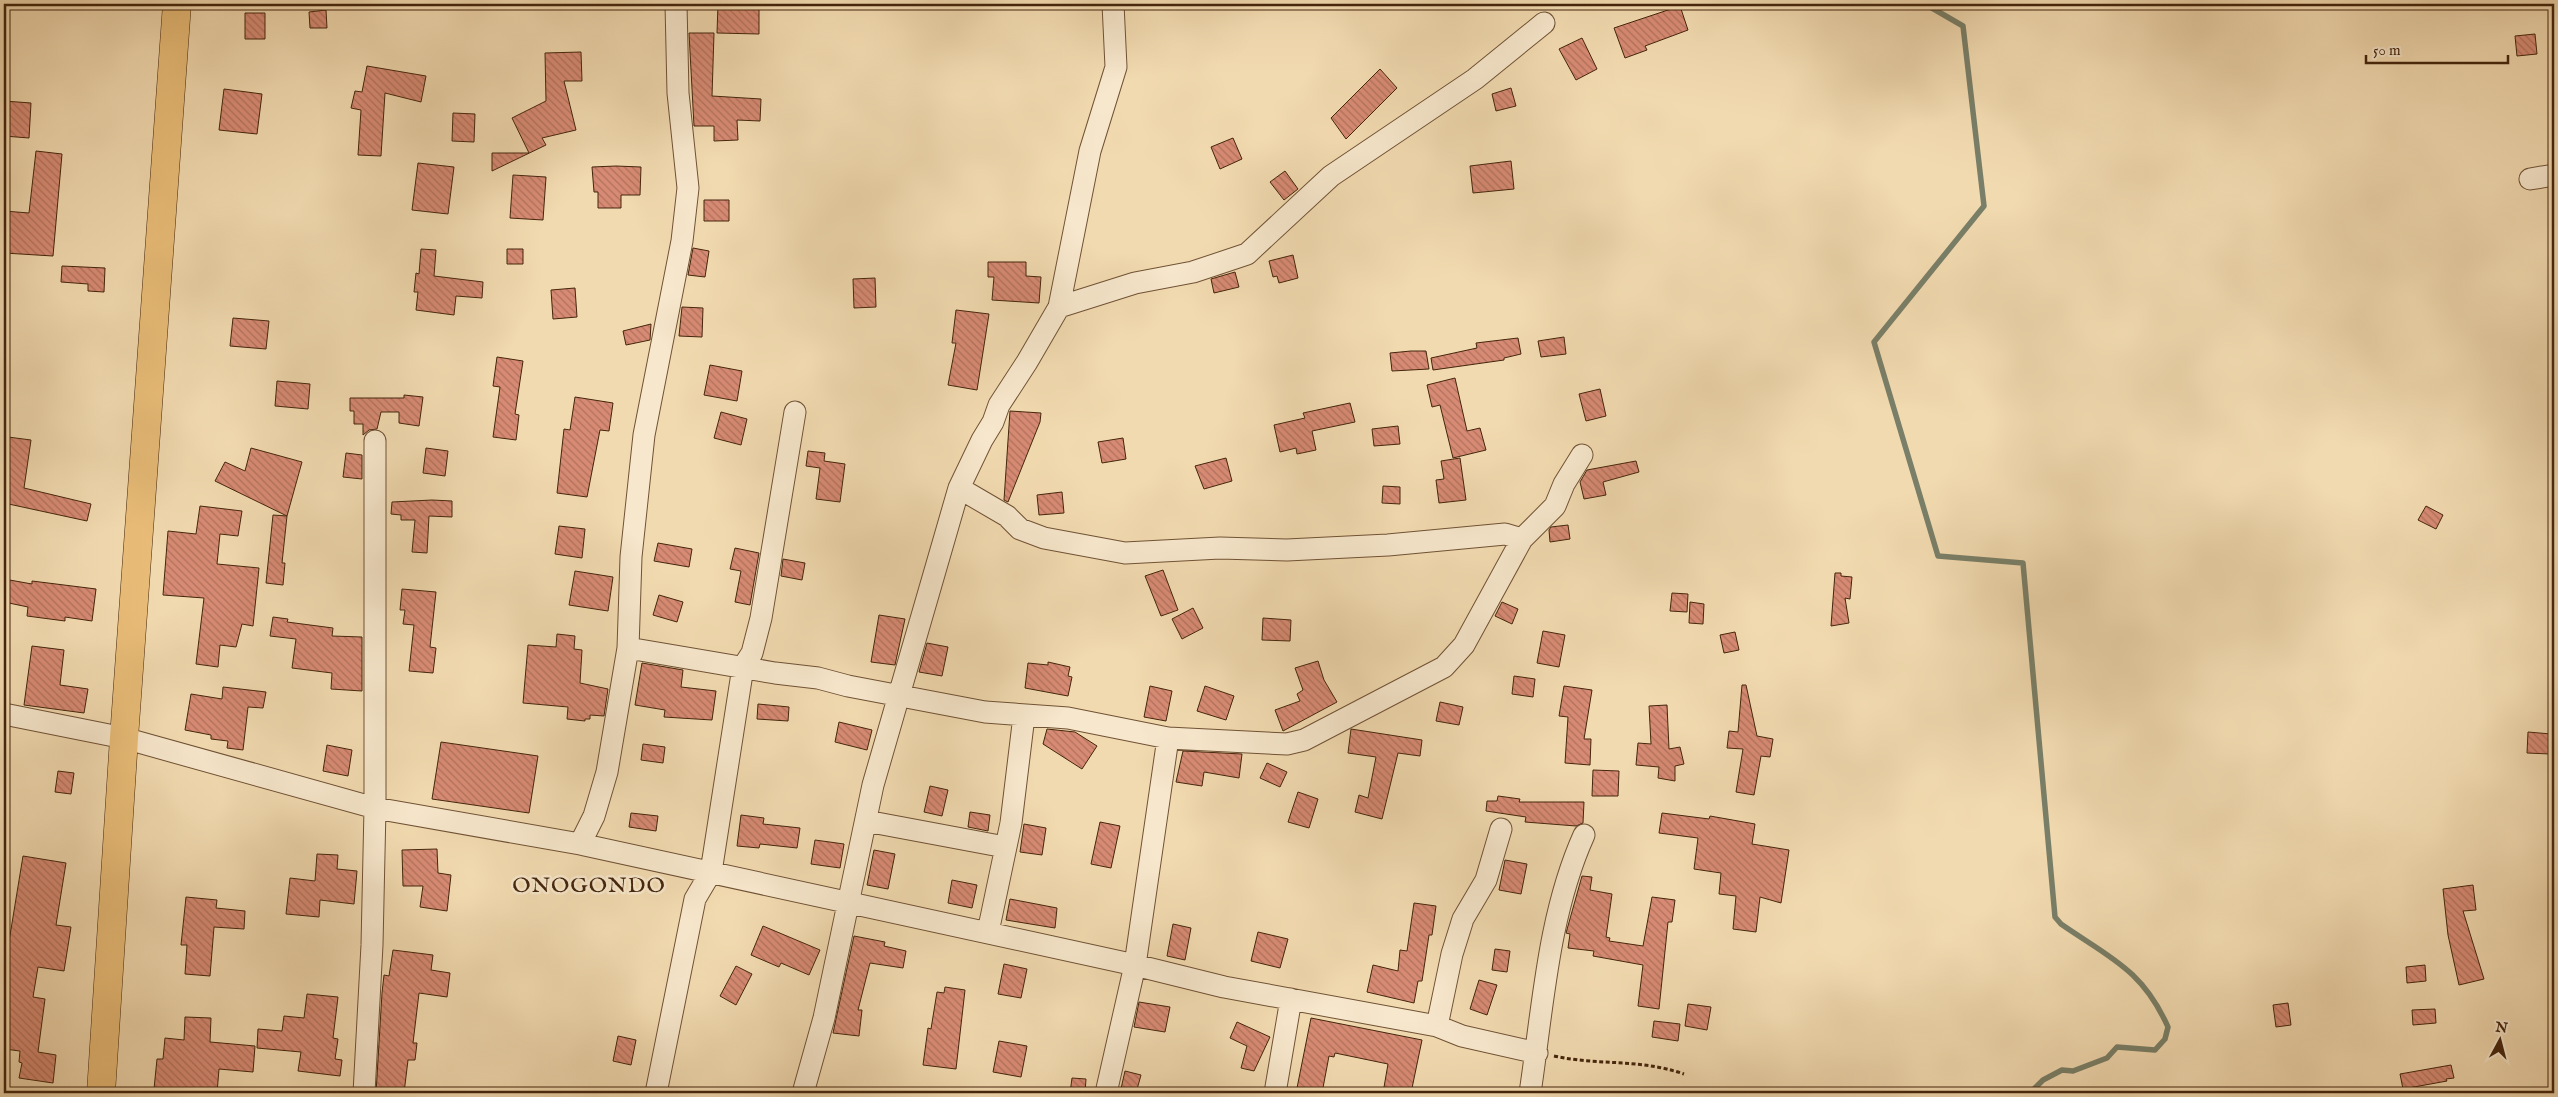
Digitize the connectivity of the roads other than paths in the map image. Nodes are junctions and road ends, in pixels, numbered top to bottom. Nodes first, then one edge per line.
1 (177, 4) edge
2 (676, 4) edge
3 (1113, 4) edge
4 (1544, 23) dead end
5 (2554, 175) edge
6 (2530, 178) dead end
7 (1059, 307) junction
8 (795, 412) dead end
9 (375, 441) dead end
10 (1582, 455) dead end
11 (959, 488) junction
12 (1522, 539) junction
13 (628, 648) junction
14 (743, 667) junction
15 (898, 696) junction
16 (4, 714) edge
17 (1024, 716) junction
18 (124, 738) junction
19 (1168, 738) junction
20 (375, 808) junction
21 (866, 821) junction
22 (1501, 829) dead end
23 (1584, 835) dead end
24 (580, 844) junction
25 (1005, 847) junction
26 (711, 872) junction
27 (850, 902) junction
28 (988, 932) junction
29 (1135, 965) junction
30 (1290, 999) junction
31 (1436, 1026) junction
32 (1537, 1053) junction
33 (101, 1093) edge
34 (364, 1093) edge
35 (656, 1093) edge
36 (803, 1093) edge
37 (1106, 1093) edge
38 (1275, 1093) edge
39 (1530, 1093) edge

1 - 18 main road
2 - 13 street
3 - 7 street
4 - 7 street
5 - 6 street
7 - 11 street
8 - 14 street
9 - 20 street
10 - 12 street
11 - 12 street
11 - 15 street
12 - 19 street
13 - 14 street
13 - 24 street
14 - 15 street
14 - 26 street
15 - 17 street
15 - 21 street
16 - 18 street
17 - 19 street
17 - 25 street
18 - 20 street
18 - 33 main road
19 - 29 street
20 - 24 street
20 - 34 street
21 - 25 street
21 - 27 street
22 - 31 street
23 - 32 street
24 - 26 street
25 - 28 street
26 - 27 street
26 - 35 street
27 - 28 street
27 - 36 street
28 - 29 street
29 - 30 street
29 - 37 street
30 - 31 street
30 - 38 street
31 - 32 street
32 - 39 street

